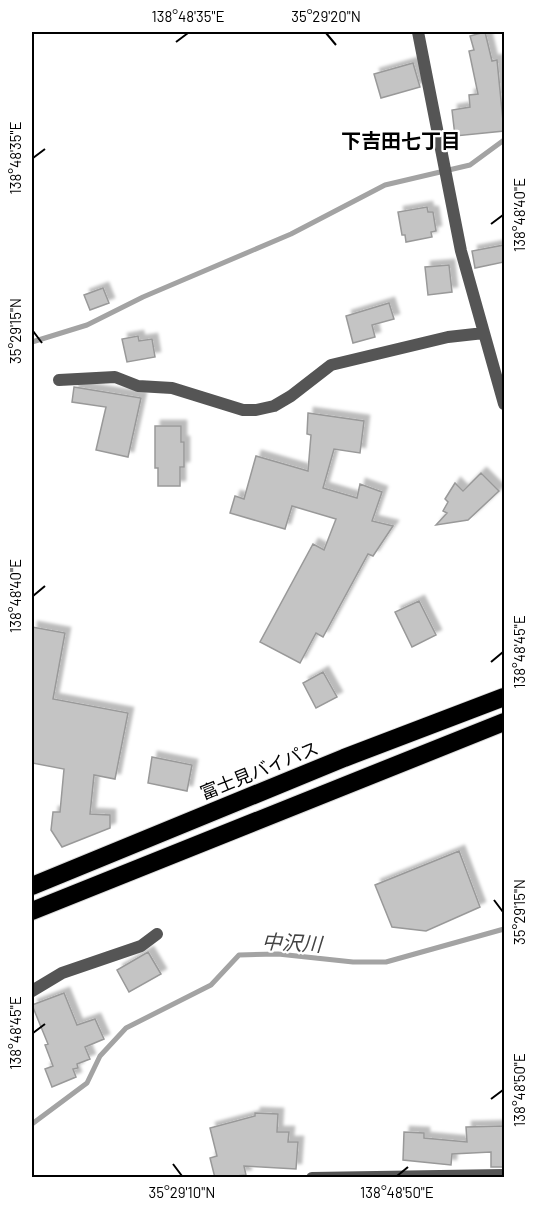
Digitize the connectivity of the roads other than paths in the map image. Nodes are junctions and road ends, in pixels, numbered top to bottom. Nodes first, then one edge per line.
1 (418, 32) edge
2 (484, 333) junction
3 (59, 380) dead end
4 (504, 404) edge
5 (504, 697) edge
6 (504, 722) edge
7 (32, 886) edge
8 (32, 911) edge
9 (157, 934) dead end
10 (32, 992) edge
11 (504, 1175) edge
12 (312, 1178) edge

1 - 2 street
2 - 3 street
2 - 4 street
5 - 7 highway, 富士見バイパス
6 - 8 highway
9 - 10 street
11 - 12 street

